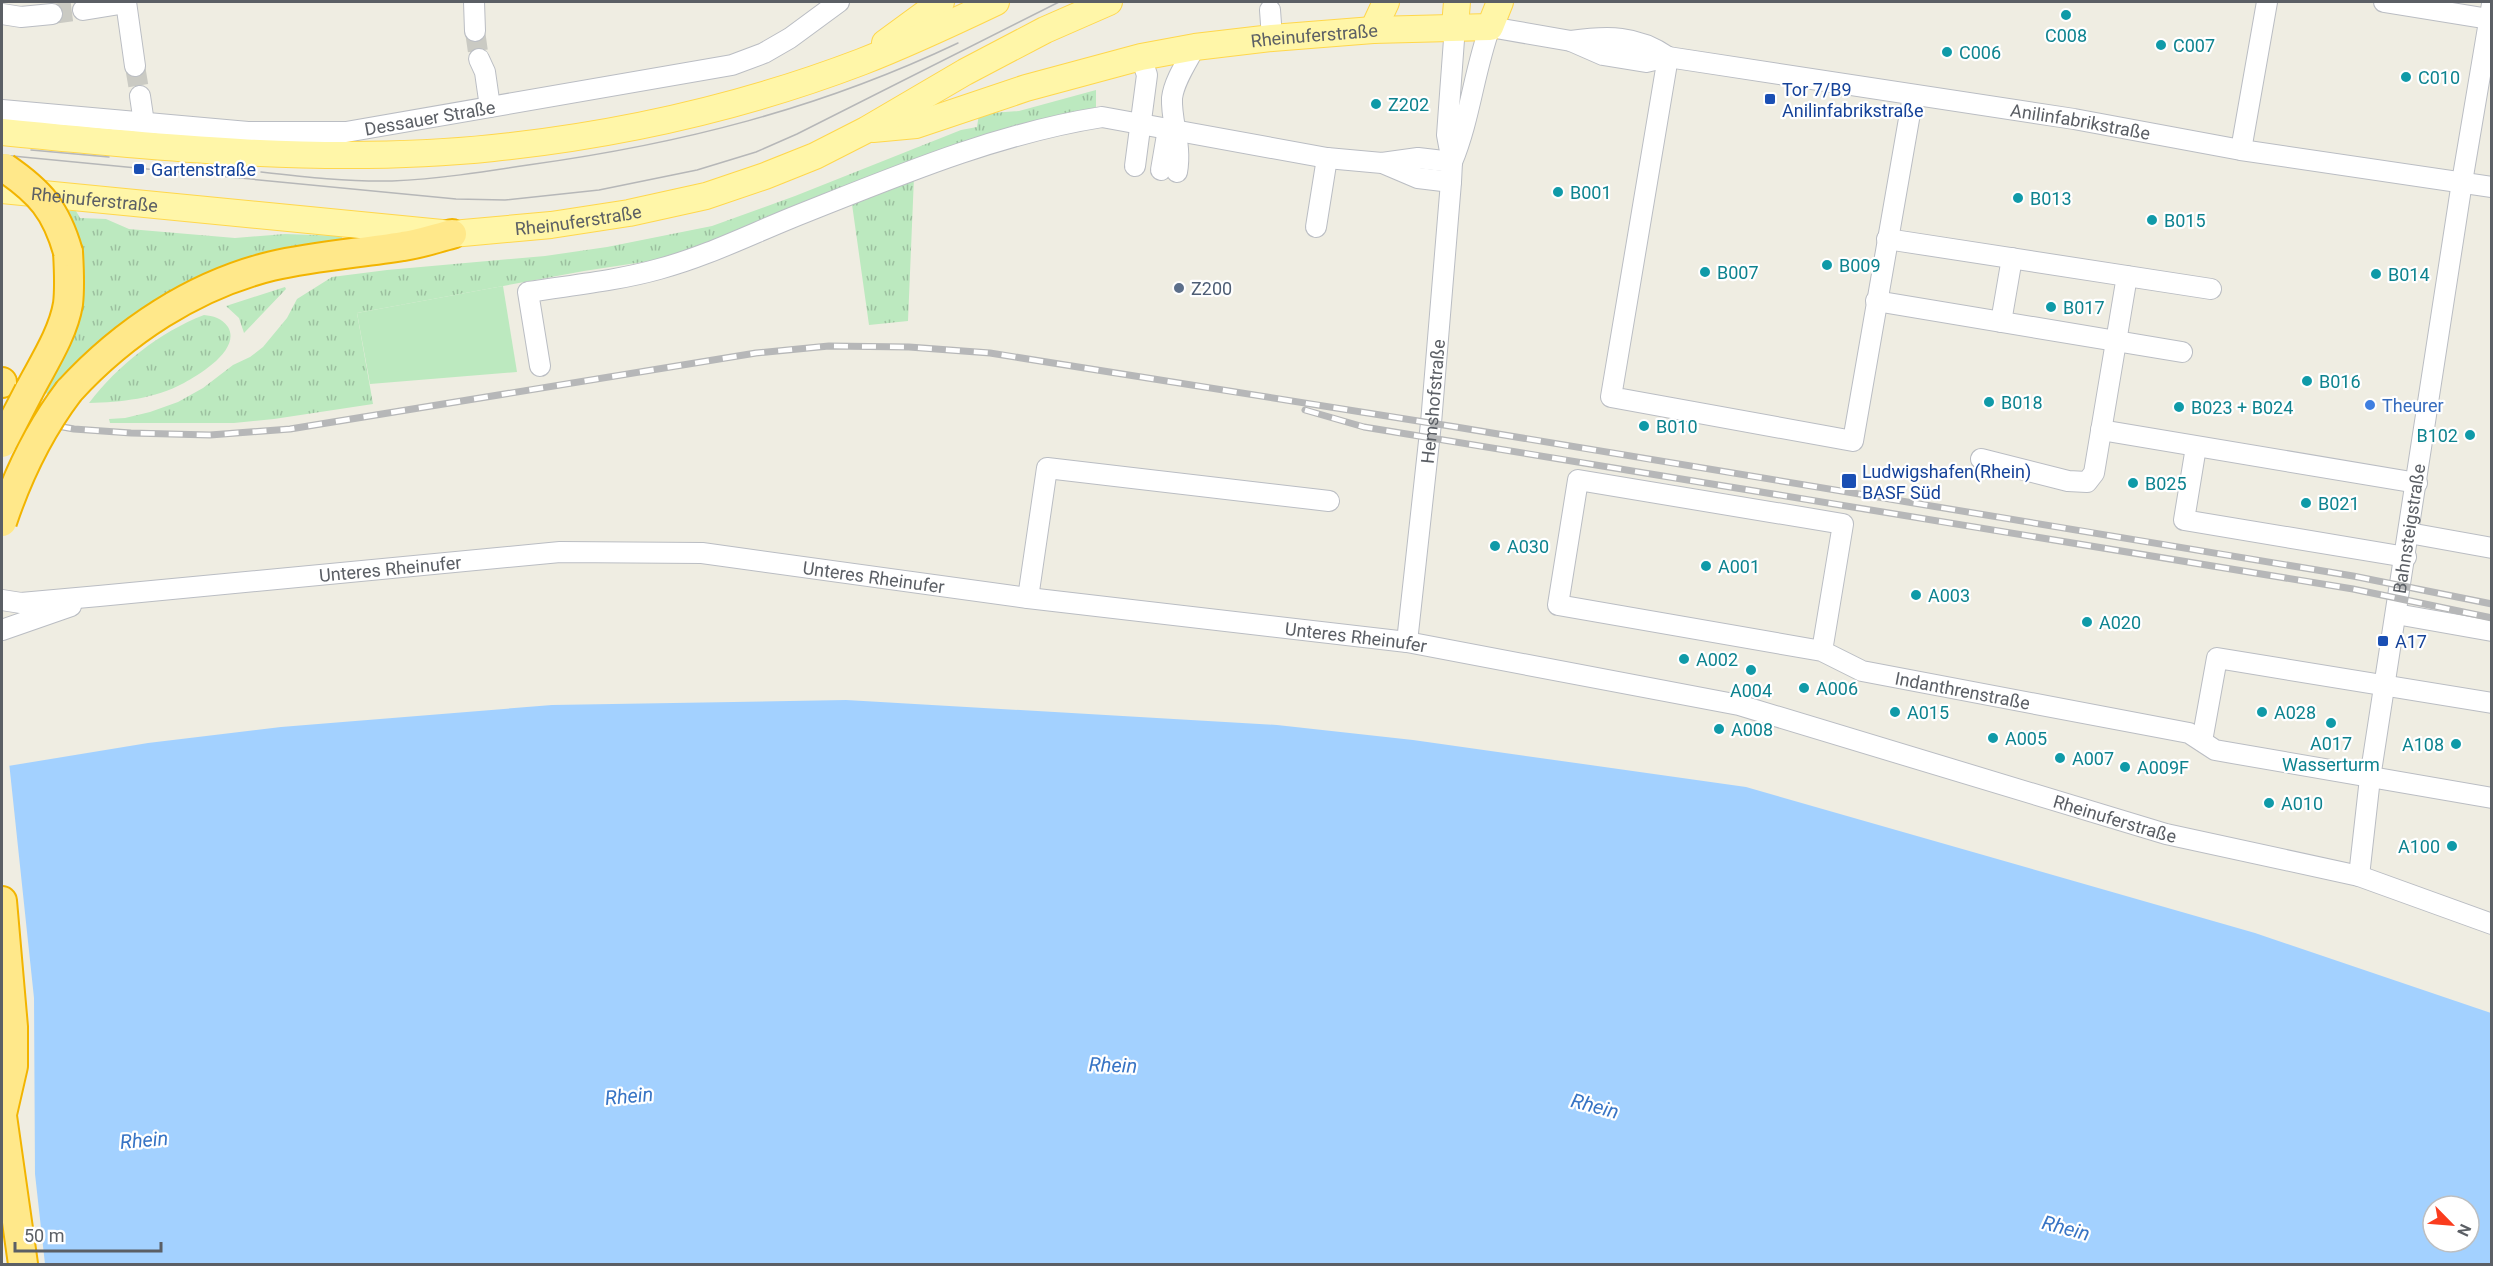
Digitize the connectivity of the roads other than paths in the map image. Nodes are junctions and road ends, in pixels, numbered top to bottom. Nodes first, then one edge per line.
1 (839, 2) edge
2 (941, 2) edge
3 (996, 2) edge
4 (1109, 2) edge
5 (1386, 2) edge
6 (1500, 2) edge
7 (2267, 2) edge
8 (2384, 2) edge
9 (474, 6) edge
10 (127, 8) edge
11 (83, 10) tunnel mouth
12 (1270, 10) dead end
13 (2, 14) edge
14 (52, 14) tunnel mouth
15 (1456, 14) edge
16 (2490, 24) edge
17 (1490, 27) junction
18 (480, 30) tunnel mouth
19 (1373, 30) junction
20 (1272, 38) junction
21 (1195, 47) junction
22 (1141, 57) junction
23 (1668, 57) junction
24 (484, 62) tunnel mouth
25 (858, 63) junction
26 (135, 66) tunnel mouth
27 (140, 96) tunnel mouth
28 (1913, 96) junction
29 (490, 107) junction
30 (2, 110) edge
31 (144, 123) junction
32 (1142, 124) junction
33 (866, 130) junction
34 (1172, 130) junction
35 (2, 132) edge
36 (2241, 150) junction
37 (1327, 158) junction
38 (1135, 166) dead end
39 (1169, 171) dead end
40 (1452, 172) junction
41 (3, 174) edge
42 (2462, 182) junction
43 (2492, 187) edge
44 (1316, 228) dead end
45 (452, 234) junction
46 (1887, 239) junction
47 (2012, 258) junction
48 (2127, 276) junction
49 (2211, 289) dead end
50 (1876, 301) junction
51 (2001, 322) junction
52 (2116, 342) junction
53 (2182, 352) dead end
54 (540, 366) dead end
55 (2101, 430) junction
56 (2, 443) edge
57 (2196, 447) junction
58 (1982, 459) dead end
59 (2417, 483) junction
60 (1329, 501) dead end
61 (2, 522) edge
62 (2409, 533) junction
63 (2492, 548) edge
64 (2406, 558) junction
65 (99, 596) junction
66 (1028, 598) junction
67 (2, 600) edge
68 (2396, 615) junction
69 (2, 630) edge
70 (2492, 631) edge
71 (1407, 642) junction
72 (1822, 651) junction
73 (2384, 686) junction
74 (2492, 703) edge
75 (1739, 705) joint
76 (2202, 741) junction
77 (2370, 778) junction
78 (2492, 798) edge
79 (2359, 876) junction
80 (2, 901) edge
81 (2492, 924) edge
82 (2, 1115) edge
83 (2, 1122) edge
84 (23, 1264) edge

1 - 29 street, Dessauer Straße
2 - 25 main road
3 - 25 main road
4 - 33 main road, Rheinuferstraße
5 - 19 main road
6 - 17 main road
7 - 36 street
8 - 16 street
9 - 18 street
10 - 11 street
10 - 26 street
12 - 20 street
13 - 14 street
15 - 17 main road, Rheinuferstraße
15 - 19 main road, Rheinuferstraße
15 - 40 street, Hemshofstraße
16 - 42 street, Bahnsteigstraße
17 - 23 street, Anilinfabrikstraße
17 - 40 street, Hemshofstraße
19 - 20 main road, Rheinuferstraße
20 - 21 main road, Rheinuferstraße
21 - 22 main road, Rheinuferstraße
21 - 34 street
22 - 32 street
22 - 33 main road, Rheinuferstraße
23 - 28 street, Anilinfabrikstraße
23 - 50 street
24 - 29 street
25 - 35 main road
27 - 31 street
28 - 36 street, Anilinfabrikstraße
28 - 46 street
29 - 31 street, Dessauer Straße
30 - 31 street, Dessauer Straße
32 - 34 street
32 - 38 street
32 - 54 street
33 - 45 main road, Rheinuferstraße
34 - 37 street
34 - 39 street
36 - 42 street, Anilinfabrikstraße
37 - 40 street
37 - 44 street
40 - 71 street, Hemshofstraße
41 - 45 main road, Rheinuferstraße
41 - 56 highway, bridge
42 - 43 street, Anilinfabrikstraße
42 - 59 street, Bahnsteigstraße
45 - 61 highway, bridge
46 - 47 street
46 - 50 street
47 - 48 street
47 - 51 street
48 - 49 street
48 - 52 street
50 - 51 street
51 - 52 street
52 - 53 street
52 - 55 street
55 - 57 street
55 - 58 street
57 - 59 street
57 - 64 street
59 - 62 street, Bahnsteigstraße
60 - 66 street
62 - 63 street
62 - 64 street, Bahnsteigstraße
64 - 68 street, Bahnsteigstraße
65 - 66 street, Unteres Rheinufer
65 - 67 street, Unteres Rheinufer
65 - 69 street
66 - 71 street, Unteres Rheinufer
68 - 70 street
68 - 73 street, Bahnsteigstraße
71 - 75 street, Unteres Rheinufer
72 - 72 street, Indanthrenstraße
72 - 76 street, Indanthrenstraße
73 - 74 street
73 - 76 street
73 - 77 street, Bahnsteigstraße
75 - 79 street, Rheinuferstraße
76 - 77 street, Indanthrenstraße
77 - 78 street, Indanthrenstraße
77 - 79 street, Bahnsteigstraße
79 - 81 street, Rheinuferstraße
80 - 82 highway
82 - 83 highway
83 - 84 highway

